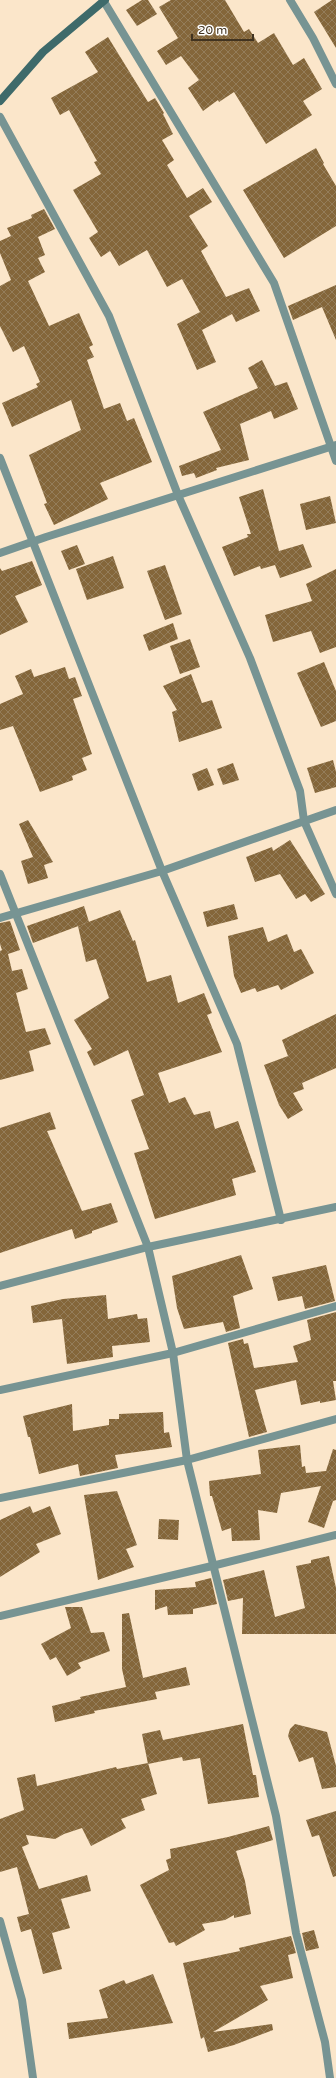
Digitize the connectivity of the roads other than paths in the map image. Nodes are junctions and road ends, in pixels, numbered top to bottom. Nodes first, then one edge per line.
1 (104, 0) edge
2 (290, 0) edge
3 (336, 84) edge
4 (0, 102) edge
5 (0, 117) edge
6 (333, 446) edge
7 (0, 458) edge
8 (336, 461) edge
9 (178, 495) junction
10 (34, 541) junction
11 (0, 553) edge
12 (336, 810) edge
13 (304, 821) junction
14 (162, 871) junction
15 (0, 874) edge
16 (336, 894) edge
17 (15, 912) junction
18 (0, 918) edge
19 (336, 1207) edge
20 (281, 1220) junction
21 (148, 1248) junction
22 (0, 1286) edge
23 (336, 1306) edge
24 (173, 1353) junction
25 (0, 1390) edge
26 (336, 1419) edge
27 (187, 1460) junction
28 (0, 1498) edge
29 (336, 1534) edge
30 (212, 1566) junction
31 (0, 1616) edge
32 (0, 1921) edge
33 (33, 2078) edge
34 (330, 2078) edge

1 - 4 main road
1 - 6 street
2 - 3 street
5 - 9 street
6 - 8 street
6 - 9 street
7 - 10 street
9 - 10 street
9 - 13 street
10 - 11 street
10 - 14 street
12 - 13 street
13 - 14 street
13 - 16 street
14 - 17 street
14 - 20 street
15 - 17 street
17 - 18 street
17 - 21 street
19 - 20 street
20 - 21 street
21 - 22 street
21 - 24 street
23 - 24 street
24 - 25 street
24 - 27 street
26 - 27 street
27 - 28 street
27 - 30 street
29 - 30 street
30 - 31 street
30 - 34 street
32 - 33 street

